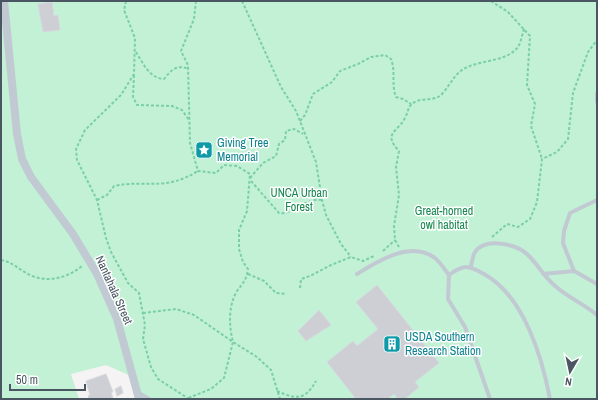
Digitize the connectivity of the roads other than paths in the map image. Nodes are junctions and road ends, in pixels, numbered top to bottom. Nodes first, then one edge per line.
1 (4, 1) edge
2 (597, 93) edge
3 (597, 102) edge
4 (597, 200) edge
5 (471, 266) junction
6 (574, 271) junction
7 (358, 274) dead end
8 (543, 274) junction
9 (449, 275) junction
10 (597, 284) edge
11 (597, 315) edge
12 (138, 396) edge
13 (149, 399) edge
14 (490, 399) edge
15 (550, 399) edge

1 - 12 street, Nantahala Street
2 - 3 lane
4 - 6 lane
5 - 8 lane
5 - 9 lane
5 - 15 lane
6 - 8 lane
6 - 10 lane
7 - 9 lane
8 - 11 lane
9 - 14 lane
12 - 13 lane

